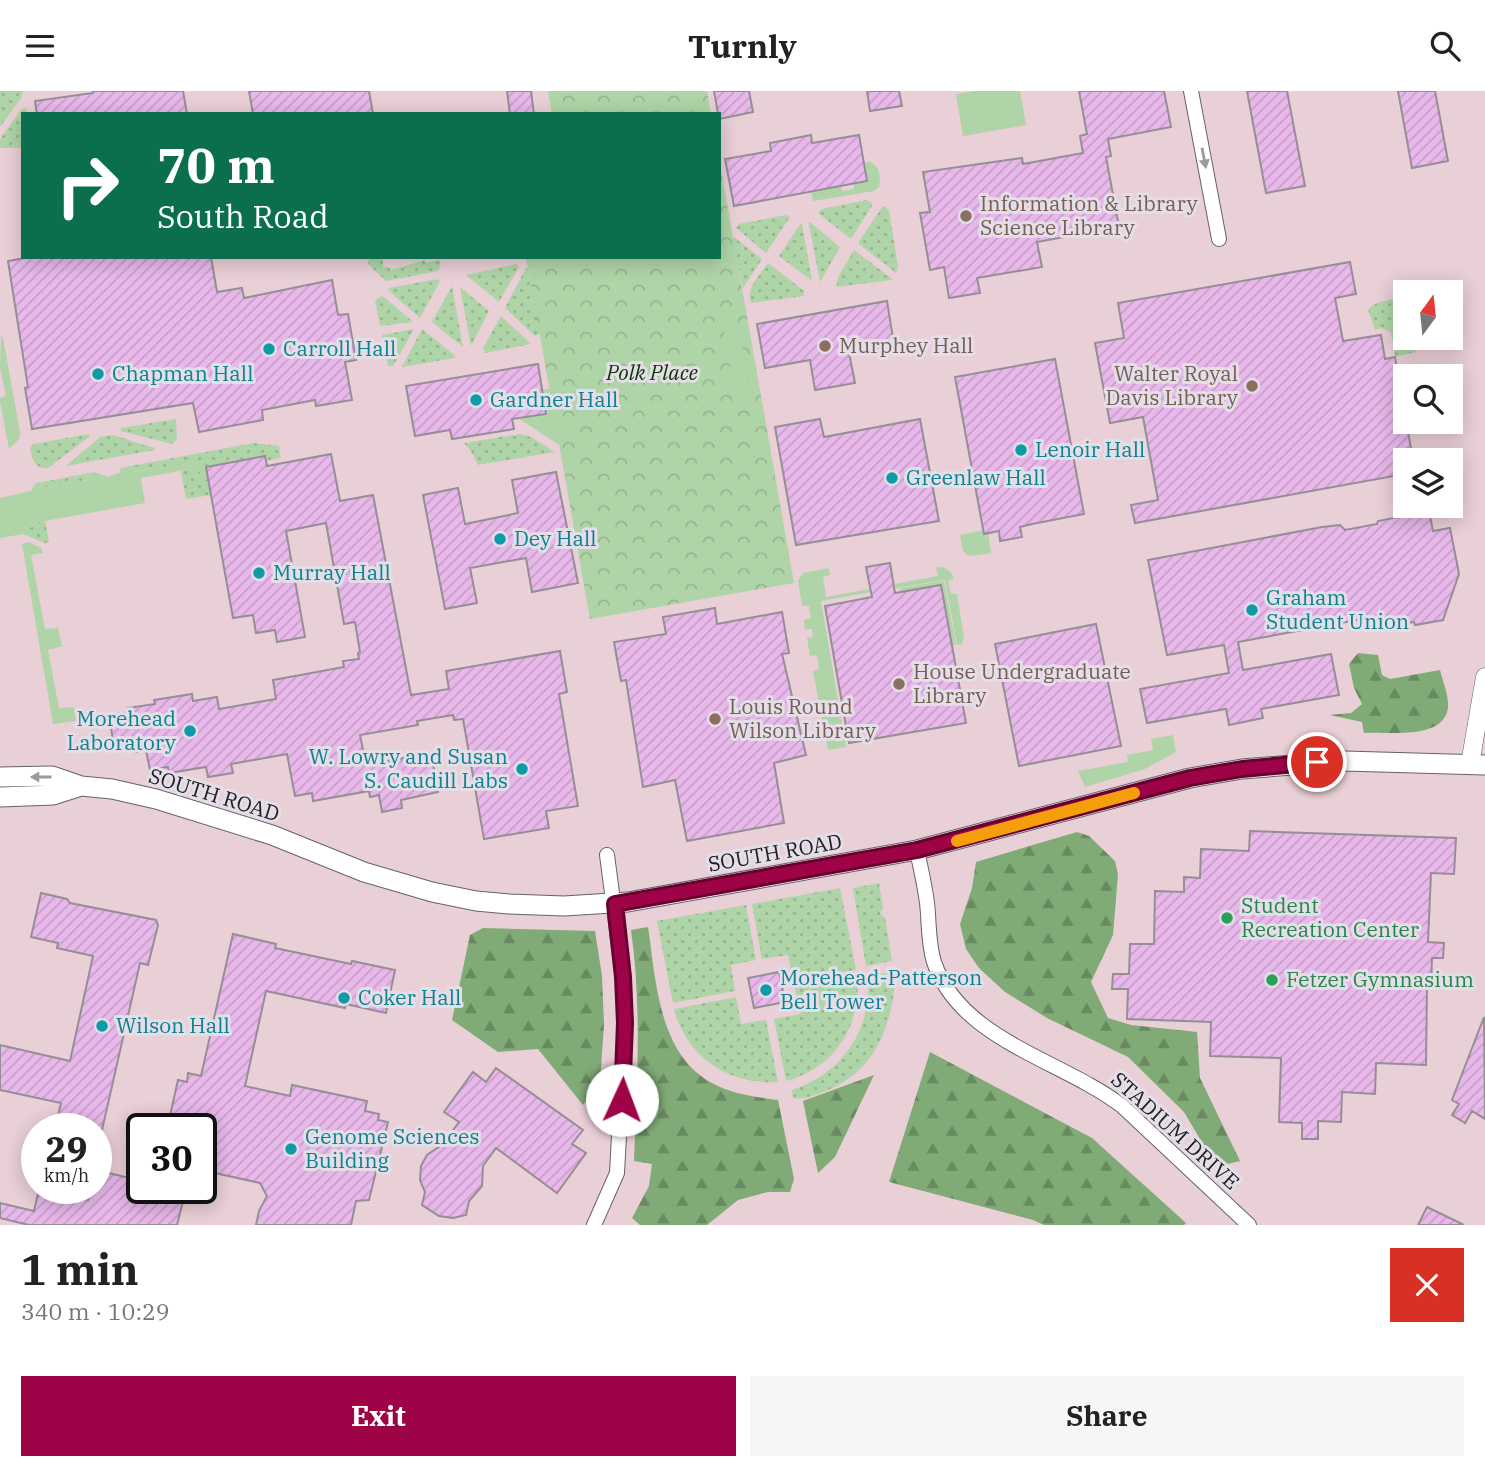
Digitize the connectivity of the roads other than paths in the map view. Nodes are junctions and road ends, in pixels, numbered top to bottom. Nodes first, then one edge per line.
1 (1191, 91) edge
2 (1219, 239) dead end
3 (1485, 677) edge
4 (1478, 765) edge
5 (0, 778) edge
6 (81, 786) junction
7 (0, 797) edge
8 (917, 850) junction
9 (607, 855) dead end
10 (615, 904) junction
11 (594, 1225) edge
12 (1249, 1225) edge

1 -> 2 street
3 - 4 street
4 - 8 main road, SOUTH ROAD
6 -> 5 main road, SOUTH ROAD
6 - 7 main road, SOUTH ROAD
6 - 10 main road, SOUTH ROAD
8 - 10 main road, SOUTH ROAD
8 - 12 street, STADIUM DRIVE
9 - 10 street
10 - 11 street

